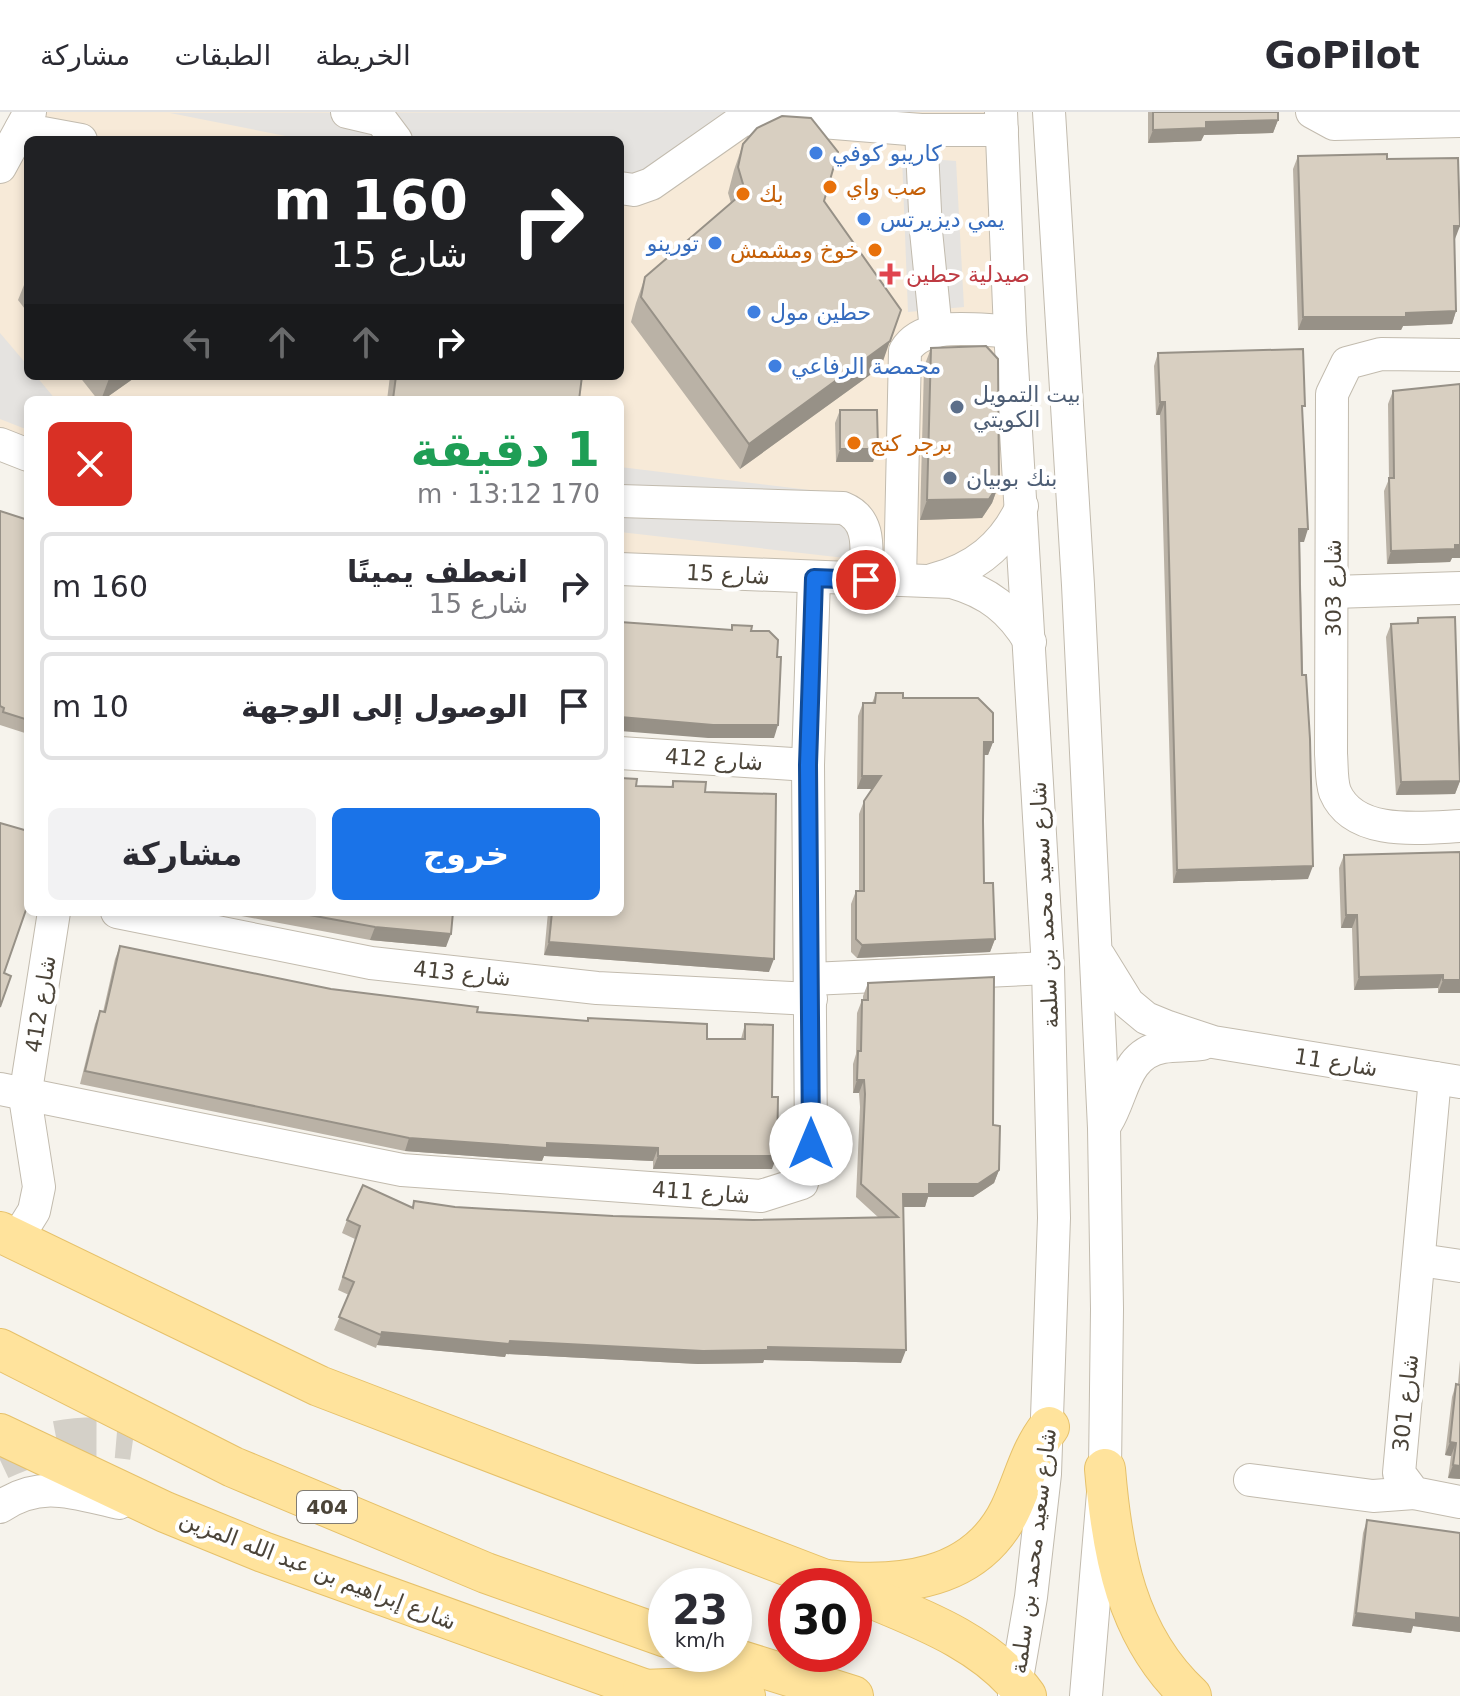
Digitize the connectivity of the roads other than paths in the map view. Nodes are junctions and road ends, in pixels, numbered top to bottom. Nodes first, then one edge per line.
1 (348, 112) edge
2 (1049, 112) edge
3 (1312, 112) edge
4 (26, 120) edge
5 (1001, 121) edge
6 (1460, 121) edge
7 (903, 123) edge
8 (394, 128) edge
9 (70, 136) edge
10 (0, 167) edge
11 (624, 189) edge
12 (936, 331) junction
13 (1010, 331) junction
14 (1460, 355) edge
15 (0, 444) edge
16 (24, 453) edge
17 (624, 501) edge
18 (1022, 506) junction
19 (624, 569) edge
20 (814, 578) junction
21 (866, 580) junction
22 (900, 580) junction
23 (932, 580) junction
24 (1460, 588) edge
25 (1333, 592) junction
26 (1030, 642) junction
27 (624, 753) edge
28 (808, 765) junction
29 (1460, 826) edge
30 (53, 916) edge
31 (137, 916) edge
32 (1096, 948) junction
33 (1048, 968) junction
34 (811, 989) junction
35 (1213, 1042) junction
36 (1448, 1080) edge
37 (12, 1093) edge
38 (1104, 1128) junction
39 (8, 1236) edge
40 (1420, 1260) junction
41 (1460, 1266) edge
42 (0, 1349) edge
43 (1049, 1427) junction
44 (0, 1434) edge
45 (133, 1440) tunnel mouth
46 (233, 1467) junction
47 (1105, 1469) junction
48 (1250, 1480) dead end
49 (1414, 1493) junction
50 (1460, 1502) edge
51 (0, 1507) edge
52 (165, 1512) junction
53 (794, 1568) edge
54 (872, 1585) edge
55 (872, 1600) edge
56 (648, 1631) edge
57 (752, 1664) edge
58 (1019, 1692) edge
59 (652, 1694) edge
60 (745, 1696) edge
61 (853, 1696) edge
62 (1086, 1696) edge
63 (1191, 1696) edge

1 - 8 street
2 - 32 street
3 - 6 street
4 - 9 street
4 - 10 street
5 - 7 street
5 - 13 street, شارع سعيد محمد بن سلمة
7 - 11 street
7 - 12 street
12 - 13 street
12 - 22 street
13 - 18 street, شارع سعيد محمد بن سلمة
14 - 25 street, شارع 303
15 - 16 street
17 - 21 street
18 - 23 street, شارع 15
18 - 26 street, شارع سعيد محمد بن سلمة
19 - 20 street, شارع 15
20 - 21 street, شارع 15
20 - 28 street, شارع 411
21 - 22 street, شارع 15
22 - 23 street, شارع 15
23 - 26 street, شارع 15
24 - 25 street
25 - 29 street, شارع 303
26 - 33 street, شارع سعيد محمد بن سلمة
27 - 28 street, شارع 412
28 - 34 street, شارع 411
30 - 37 street, شارع 412
31 - 34 street, شارع 413
32 - 35 street, شارع 11
32 - 38 street
33 - 34 street, شارع 413
33 - 43 street, شارع سعيد محمد بن سلمة
34 - 37 street, شارع 411
35 - 36 street, شارع 11
35 - 38 street, شارع 11
36 - 40 street, شارع 301
37 - 39 street, شارع 412
38 - 47 street
39 - 53 main road
40 - 41 street
40 - 49 street, شارع 301
42 - 46 main road, 404
43 - 54 main road
43 - 58 street, شارع سعيد محمد بن سلمة
44 - 52 main road, شارع إبراهيم بن عبد الله المزين
45 - 46 main road
46 - 56 main road, 404
47 - 62 street
47 - 63 main road
48 - 49 street
49 - 50 street
51 - 52 street
52 - 59 main road, شارع إبراهيم بن عبد الله المزين
55 - 58 main road
57 - 61 main road
59 - 60 main road

